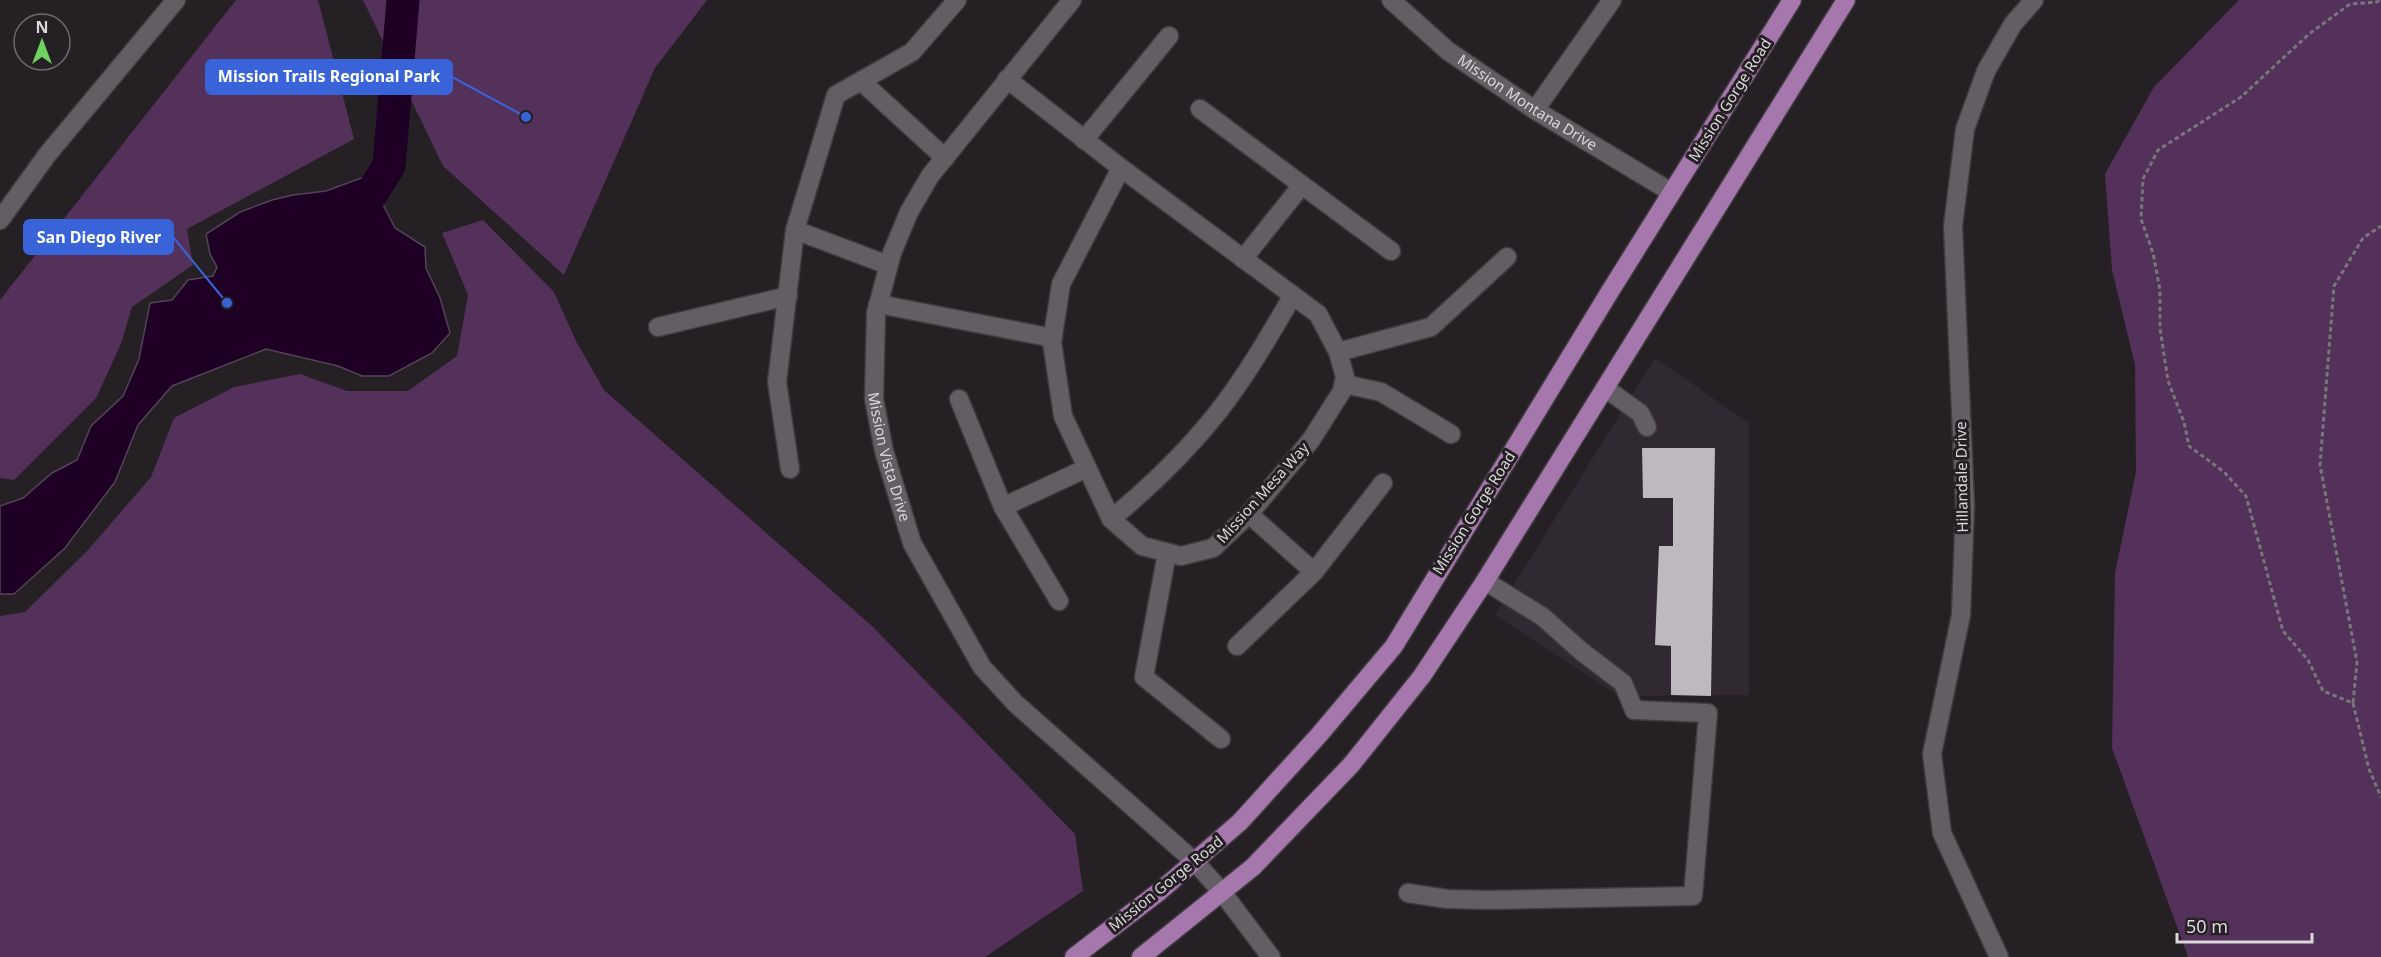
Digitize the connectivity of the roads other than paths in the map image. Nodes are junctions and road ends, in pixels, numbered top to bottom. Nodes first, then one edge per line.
1 (176, 0) edge
2 (957, 0) edge
3 (1072, 0) edge
4 (1391, 0) edge
5 (1612, 0) edge
6 (1792, 0) edge
7 (1846, 0) edge
8 (2034, 0) edge
9 (1169, 36) dead end
10 (1007, 79) junction
11 (861, 81) junction
12 (1200, 109) dead end
13 (1535, 110) junction
14 (1084, 140) junction
15 (945, 158) junction
16 (1121, 168) junction
17 (1302, 185) junction
18 (1671, 192) junction
19 (0, 220) edge
20 (795, 230) junction
21 (1391, 250) dead end
22 (1507, 257) dead end
23 (1243, 259) junction
24 (888, 265) junction
25 (1293, 295) junction
26 (788, 296) junction
27 (878, 304) junction
28 (658, 327) dead end
29 (1053, 338) junction
30 (1338, 352) junction
31 (1344, 384) junction
32 (1605, 388) junction
33 (959, 399) dead end
34 (1647, 427) dead end
35 (1451, 434) dead end
36 (1087, 468) junction
37 (790, 469) dead end
38 (1383, 483) dead end
39 (1004, 507) junction
40 (1249, 514) junction
41 (1111, 519) junction
42 (1167, 553) junction
43 (1314, 572) junction
44 (1485, 581) junction
45 (1059, 601) dead end
46 (1237, 646) dead end
47 (1221, 739) dead end
48 (1195, 862) junction
49 (1222, 892) junction
50 (1407, 893) dead end
51 (1074, 957) edge
52 (1141, 957) edge
53 (1270, 957) edge
54 (1999, 957) edge

1 - 19 street
2 - 11 street
3 - 10 street, Mission Vista Drive
4 - 13 street, Mission Montana Drive
5 - 13 street
6 - 18 main road, Mission Gorge Road
7 - 32 main road
8 - 54 street, Hillandale Drive
9 - 14 street
10 - 14 street
10 - 15 street, Mission Vista Drive
11 - 15 street
11 - 20 street
12 - 17 street
13 - 18 street, Mission Montana Drive
14 - 16 street
15 - 24 street, Mission Vista Drive
16 - 23 street
16 - 29 street, Mission Mesa Way
17 - 21 street
17 - 23 street
18 - 48 main road, Mission Gorge Road
20 - 24 street
20 - 26 street
22 - 30 street
23 - 25 street
24 - 27 street, Mission Vista Drive
25 - 30 street
25 - 41 street
26 - 28 street
26 - 37 street
27 - 29 street
27 - 48 street, Mission Vista Drive
29 - 36 street, Mission Mesa Way
30 - 31 street
31 - 35 street
31 - 40 street, Mission Mesa Way
32 - 34 street
32 - 44 main road
33 - 39 street
36 - 39 street
36 - 41 street, Mission Mesa Way
38 - 43 street
39 - 45 street
40 - 42 street, Mission Mesa Way
40 - 43 street
41 - 42 street, Mission Mesa Way
42 - 47 street
43 - 46 street
44 - 49 main road
44 - 50 street
48 - 49 street, Mission Vista Drive
48 - 51 main road, Mission Gorge Road
49 - 52 main road
49 - 53 street, Mission Vista Drive

